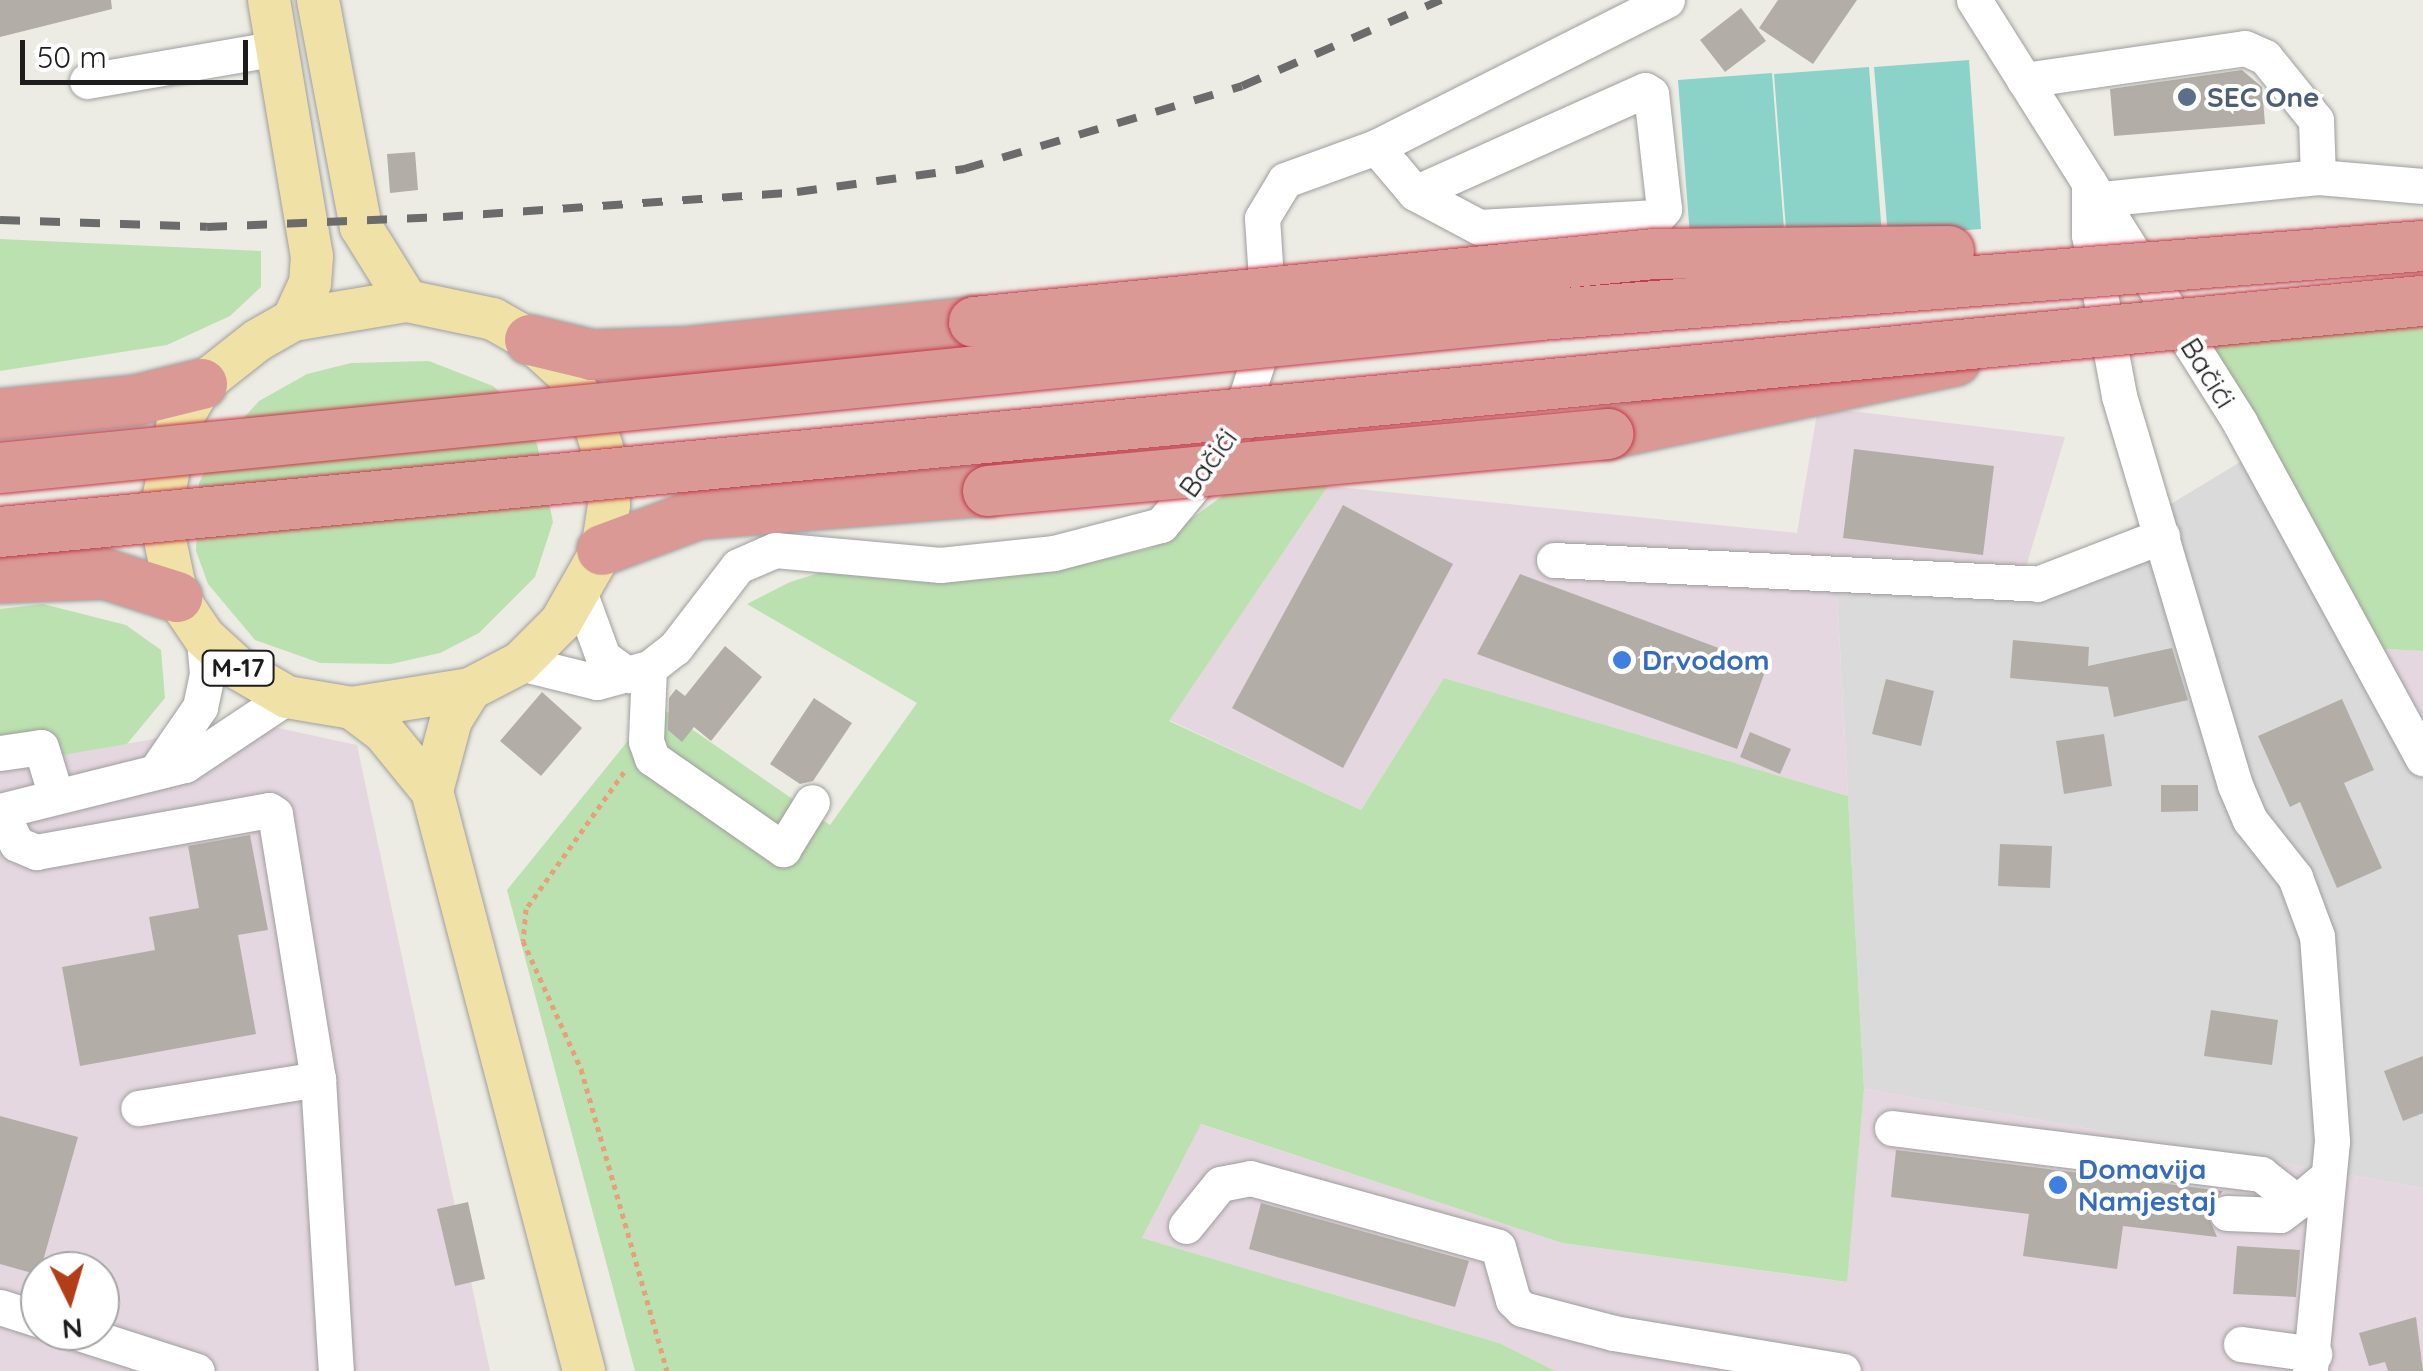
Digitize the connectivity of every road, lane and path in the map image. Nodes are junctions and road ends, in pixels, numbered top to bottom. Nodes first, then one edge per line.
1 (268, 0) edge
2 (318, 0) edge
3 (1667, 0) edge
4 (1974, 0) edge
5 (278, 48) junction
6 (2024, 80) junction
7 (87, 81) dead end
8 (1376, 147) junction
9 (2318, 177) junction
10 (2423, 186) edge
11 (2094, 190) junction
12 (1414, 193) junction
13 (2423, 224) edge
14 (2423, 246) edge
15 (408, 301) junction
16 (2423, 302) edge
17 (293, 320) junction
18 (2054, 336) junction
19 (530, 340) junction
20 (202, 384) junction
21 (0, 414) edge
22 (0, 468) edge
23 (0, 532) edge
24 (2162, 536) junction
25 (602, 550) junction
26 (1554, 560) dead end
27 (0, 578) edge
28 (581, 596) junction
29 (190, 617) junction
30 (520, 663) junction
31 (638, 672) junction
32 (470, 689) junction
33 (287, 698) junction
34 (352, 708) junction
35 (646, 741) junction
36 (0, 753) edge
37 (2423, 758) edge
38 (156, 772) junction
39 (432, 791) junction
40 (56, 796) junction
41 (812, 802) dead end
42 (0, 811) edge
43 (318, 1080) junction
44 (138, 1108) dead end
45 (1892, 1128) dead end
46 (2328, 1176) junction
47 (2297, 1202) junction
48 (2227, 1213) dead end
49 (1186, 1226) dead end
50 (2241, 1344) dead end
51 (120, 1346) edge
52 (2312, 1362) edge
53 (197, 1371) edge
54 (336, 1371) edge
55 (584, 1371) edge
56 (667, 1371) edge
57 (1842, 1371) edge

1 - 5 main road
2 - 15 main road
3 - 8 street, Bačići
4 - 6 street, Bačići
5 - 7 street
5 - 17 main road
6 - 9 street
6 - 11 street, Bačići
8 - 12 street
8 - 31 street, Bačići
9 - 10 street
9 - 11 street
11 - 24 street
11 - 37 street, Bačići
12 - 12 street
13 - 19 highway, bridge
14 - 22 highway, bridge
15 - 17 main road, M-17
15 - 19 main road, M-17
16 - 18 highway, bridge
17 - 20 main road, M-17
18 - 23 highway, bridge
18 - 25 highway, bridge
19 - 25 main road, M-17
20 - 21 highway
20 - 29 main road, M-17
24 - 26 street
24 - 46 street
25 - 28 main road, M-17
27 - 29 highway
28 - 30 main road, M-17
28 - 31 street
29 - 33 main road, M-17
29 - 38 street
30 - 31 street
30 - 32 main road, M-17
31 - 35 street
32 - 34 main road, M-17
32 - 39 main road
33 - 34 main road, M-17
33 - 38 street
34 - 39 main road
35 - 41 street
35 - 56 path
36 - 40 street
38 - 40 street
39 - 55 main road
40 - 42 street
42 - 43 street
43 - 44 street
43 - 54 street
45 - 47 street
46 - 47 street
46 - 52 street
47 - 48 street
49 - 57 street
50 - 52 street
51 - 53 street

